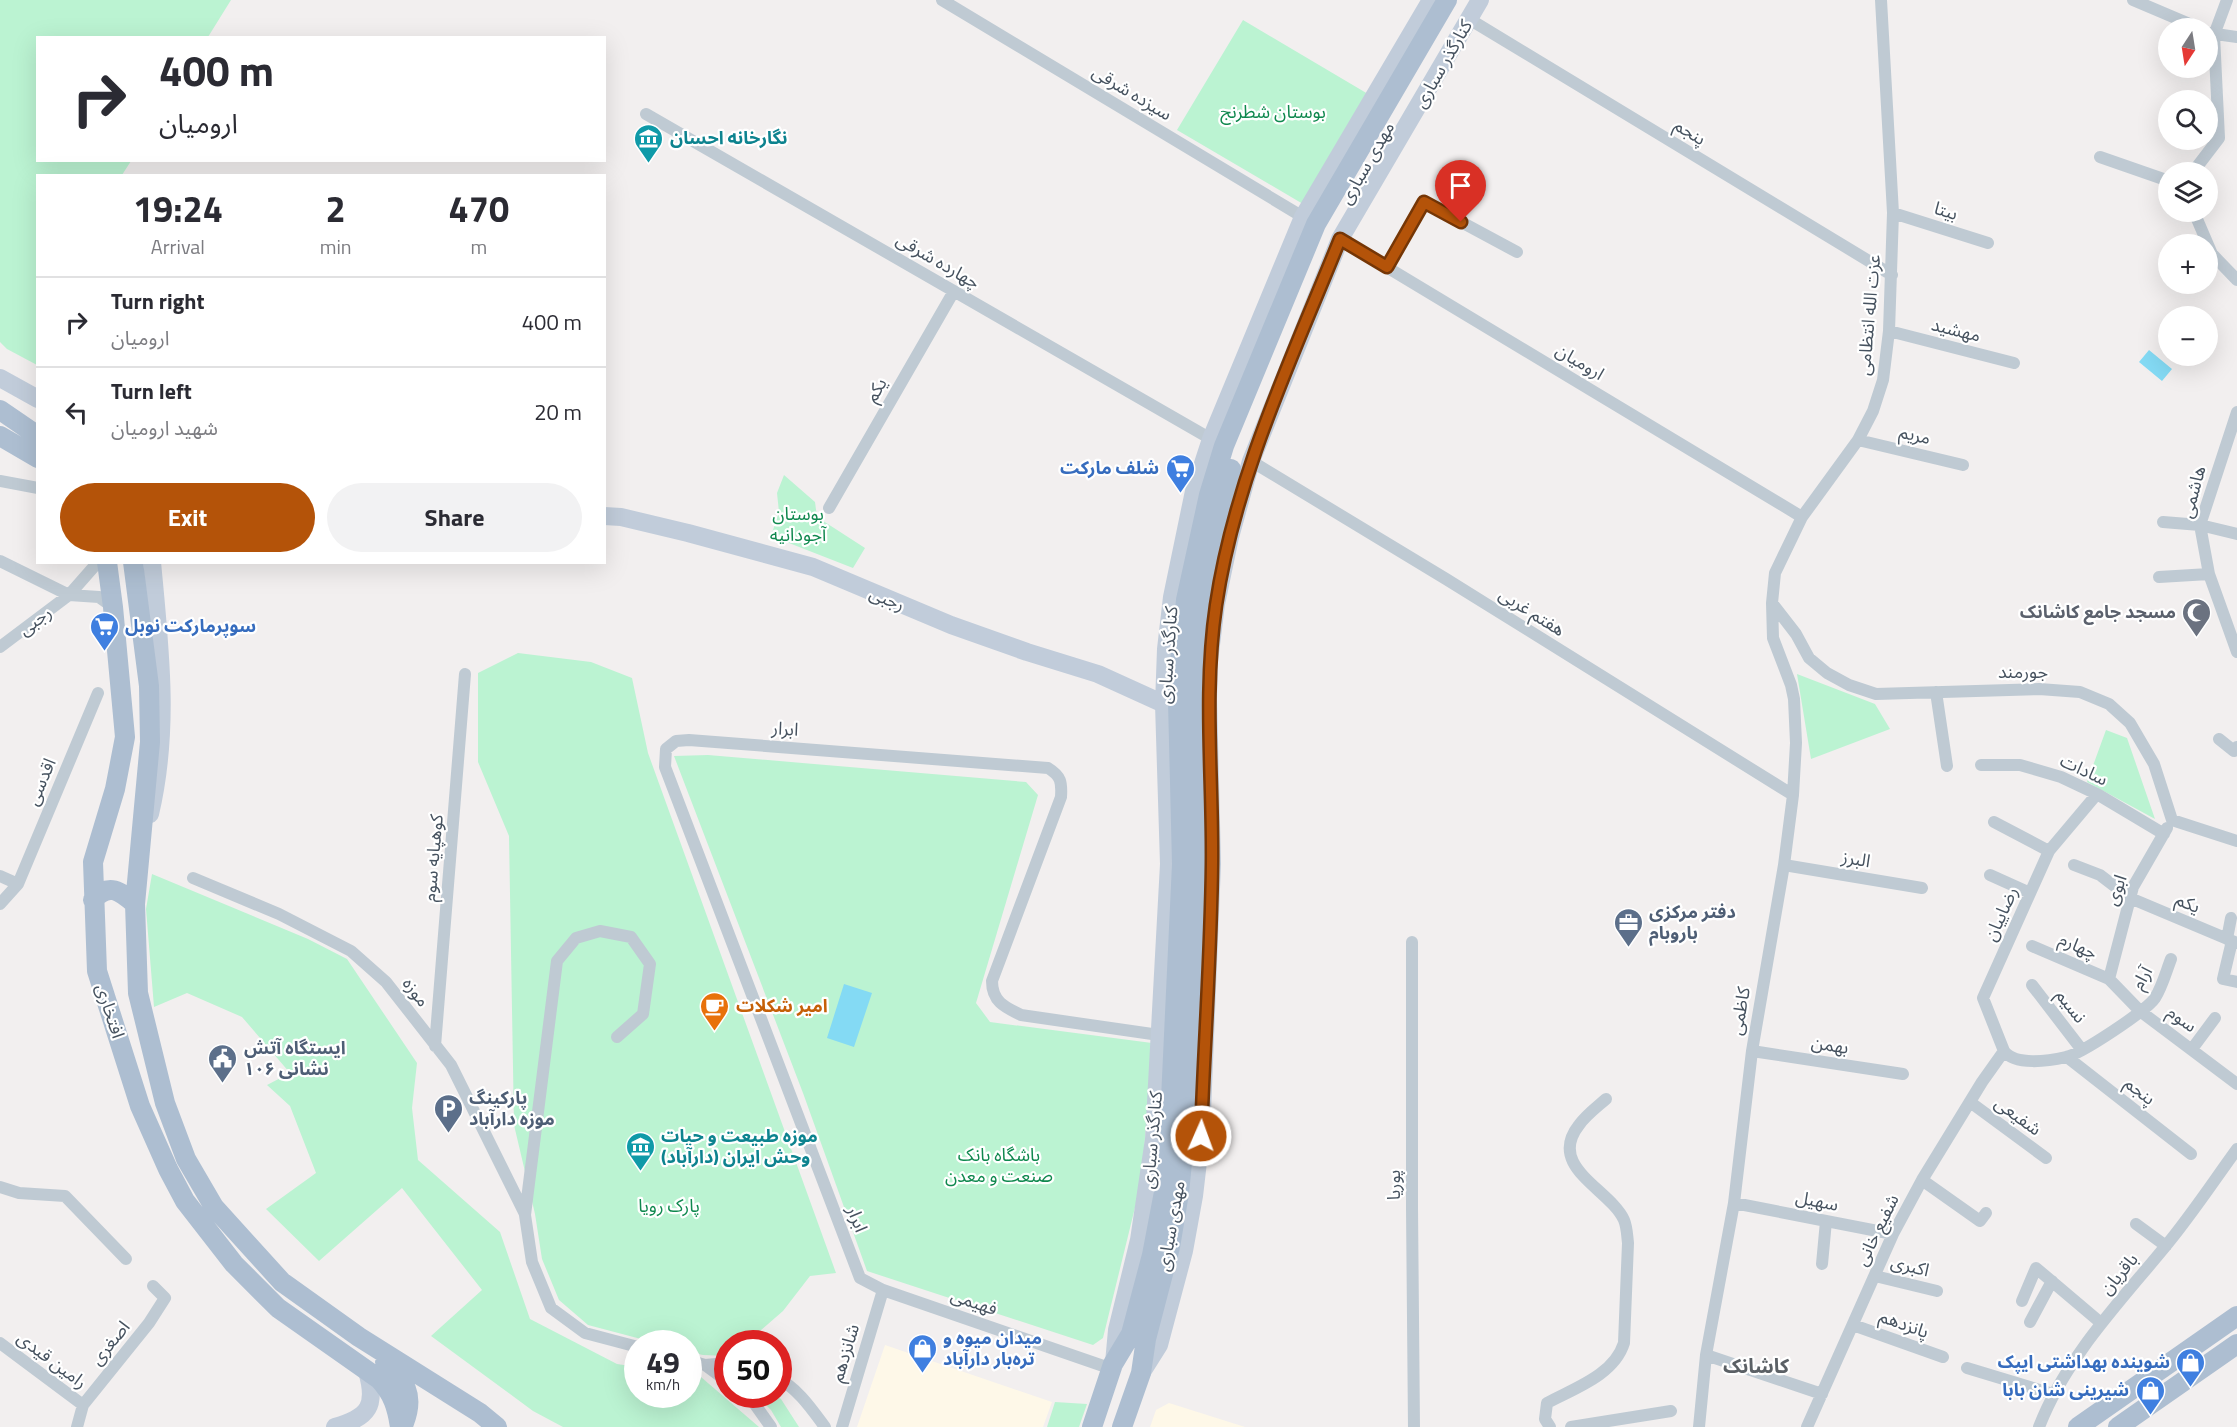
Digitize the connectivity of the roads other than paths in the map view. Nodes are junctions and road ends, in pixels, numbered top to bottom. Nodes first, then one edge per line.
1 (942, 0) edge
2 (1463, 0) edge
3 (1480, 0) edge
4 (1881, 0) edge
5 (2133, 0) edge
6 (2227, 0) edge
7 (1433, 1) edge
8 (2175, 18) edge
9 (1469, 19) junction
10 (2218, 19) edge
11 (2218, 35) edge
12 (2237, 37) edge
13 (2214, 78) edge
14 (646, 114) dead end
15 (2100, 157) dead end
16 (2201, 162) edge
17 (2158, 177) edge
18 (1893, 213) junction
19 (2198, 222) edge
20 (1322, 228) junction
21 (1988, 243) dead end
22 (1517, 252) dead end
23 (1387, 267) junction
24 (1893, 275) junction
25 (2237, 280) edge
26 (954, 291) junction
27 (1889, 331) junction
28 (2014, 363) dead end
29 (0, 378) edge
30 (36, 398) edge
31 (0, 410) edge
32 (2237, 412) edge
33 (36, 435) edge
34 (0, 436) edge
35 (1858, 440) junction
36 (1231, 450) junction
37 (36, 457) edge
38 (1963, 465) dead end
39 (0, 482) edge
40 (36, 488) edge
41 (829, 508) dead end
42 (606, 516) edge
43 (1802, 517) junction
44 (2163, 522) dead end
45 (2200, 525) junction
46 (2237, 534) edge
47 (0, 561) edge
48 (96, 564) edge
49 (107, 564) edge
50 (133, 564) edge
51 (152, 564) edge
52 (2209, 574) junction
53 (2158, 577) dead end
54 (69, 595) junction
55 (1772, 603) junction
56 (114, 607) junction
57 (0, 647) edge
58 (2237, 652) edge
59 (465, 674) dead end
60 (1936, 692) junction
61 (98, 693) dead end
62 (1164, 704) junction
63 (2219, 739) dead end
64 (2237, 747) edge
65 (1981, 765) dead end
66 (1947, 766) dead end
67 (2097, 794) junction
68 (1793, 795) junction
69 (2172, 820) junction
70 (1994, 822) dead end
71 (2163, 834) junction
72 (2237, 842) edge
73 (2049, 851) junction
74 (141, 854) junction
75 (1784, 865) junction
76 (2074, 865) dead end
77 (1990, 875) dead end
78 (0, 876) edge
79 (193, 878) dead end
80 (18, 884) junction
81 (1922, 888) dead end
82 (2030, 893) junction
83 (2130, 898) junction
84 (93, 900) junction
85 (0, 904) edge
86 (135, 904) junction
87 (2231, 918) dead end
88 (2232, 941) edge
89 (1412, 942) dead end
90 (2032, 946) dead end
91 (2171, 959) dead end
92 (2109, 979) junction
93 (2237, 982) edge
94 (2032, 985) dead end
95 (2139, 1011) junction
96 (2215, 1018) dead end
97 (1159, 1035) junction
98 (616, 1037) dead end
99 (435, 1046) junction
100 (2192, 1048) junction
101 (2082, 1050) junction
102 (1752, 1051) junction
103 (2001, 1055) junction
104 (2067, 1057) junction
105 (1903, 1074) dead end
106 (2237, 1084) edge
107 (1606, 1099) dead end
108 (1970, 1102) junction
109 (2237, 1149) edge
110 (2191, 1154) dead end
111 (2046, 1158) dead end
112 (1922, 1180) junction
113 (0, 1187) edge
114 (207, 1194) junction
115 (1734, 1203) junction
116 (189, 1205) junction
117 (525, 1215) junction
118 (1983, 1217) dead end
119 (1826, 1221) junction
120 (2136, 1224) dead end
121 (1893, 1234) junction
122 (2166, 1246) junction
123 (126, 1259) dead end
124 (1822, 1264) dead end
125 (1875, 1276) junction
126 (860, 1278) joint
127 (2052, 1281) junction
128 (153, 1286) dead end
129 (883, 1290) junction
130 (1937, 1291) dead end
131 (2022, 1301) dead end
132 (2237, 1316) edge
133 (2030, 1322) dead end
134 (2101, 1323) junction
135 (1853, 1325) junction
136 (359, 1337) junction
137 (0, 1343) edge
138 (624, 1343) edge
139 (2237, 1344) edge
140 (1706, 1355) junction
141 (2228, 1356) edge
142 (1943, 1357) dead end
143 (702, 1364) edge
144 (714, 1364) edge
145 (705, 1365) junction
146 (1113, 1366) junction
147 (1967, 1368) dead end
148 (367, 1371) junction
149 (714, 1372) edge
150 (792, 1389) edge
151 (1822, 1394) junction
152 (2053, 1394) junction
153 (83, 1405) junction
154 (758, 1408) edge
155 (1671, 1411) dead end
156 (77, 1427) edge
157 (335, 1427) edge
158 (401, 1427) edge
159 (497, 1427) edge
160 (771, 1427) edge
161 (825, 1427) edge
162 (842, 1427) edge
163 (1092, 1427) edge
164 (1122, 1427) edge
165 (1414, 1427) edge
166 (1550, 1427) edge
167 (1571, 1427) edge
168 (1699, 1427) edge
169 (1807, 1427) edge
170 (2039, 1427) edge
171 (2078, 1427) edge
172 (2118, 1427) edge

1 - 20 street, سیزده شرقی
2 - 20 main road, مهدی سباری
3 - 9 main road, کنارگذر سباری
4 - 18 street, عزت الله انتظامی
5 - 8 street
6 - 10 street
7 - 20 main road, مهدی سباری
9 - 20 main road, کنارگذر سباری
9 - 24 street, پنجم
11 - 12 street
13 - 16 street
14 - 26 street, چهارده شرقی
15 - 17 street
18 - 21 street, بیتا
18 - 24 street, عزت الله انتظامی
19 - 25 street
20 - 23 street, ارومیان
20 - 36 main road, مهدی سباری
20 - 36 main road, کنارگذر سباری
22 - 23 street
23 - 43 street, ارومیان
24 - 27 street, عزت الله انتظامی
26 - 36 street, چهارده شرقی
26 - 41 street, یکم
27 - 28 street, مهشید
27 - 35 street, عزت الله انتظامی
29 - 30 main road
31 - 33 main road
32 - 45 street, هاشمی
34 - 37 main road
35 - 38 street, مریم
35 - 43 street, عزت الله انتظامی
36 - 62 main road, کنارگذر سباری
36 - 68 street, هفتم غربی
36 - 146 main road
36 - 164 main road, مهدی سباری
39 - 40 street
42 - 62 main road, رجبی
43 - 55 street, عزت الله انتظامی
44 - 45 street
45 - 46 street
45 - 52 street, هاشمی
47 - 54 street
48 - 54 street, رجبی
49 - 56 main road, افتخاری
50 - 74 main road, افتخاری
51 - 74 main road
52 - 53 street
52 - 58 street, هاشمی
54 - 56 street
54 - 57 street, رجبی
55 - 60 street, جورمند
55 - 68 street, کاظمی
56 - 84 main road, افتخاری
59 - 99 street, کوهپایه سوم
60 - 66 street
60 - 69 street, جورمند
61 - 80 street, اقدسی
62 - 97 main road, کنارگذر سباری
63 - 64 street
65 - 67 street, سادات
67 - 71 street, سادات
67 - 73 street, رضاییان
68 - 75 street, کاظمی
69 - 71 street, ابوی
69 - 72 street
70 - 73 street
71 - 83 street, ابوی
73 - 82 street, رضاییان
74 - 86 main road, افتخاری
75 - 81 street, البرز
75 - 102 street, کاظمی
76 - 83 street, یکم
77 - 82 street
78 - 80 street
79 - 99 street, موزه
80 - 85 street, اقدسی
82 - 103 street, رضاییان
83 - 88 street, یکم
83 - 92 street, ابوی
84 - 86 main road
84 - 116 main road, افتخاری
86 - 114 main road, افتخاری
87 - 88 street
88 - 93 street
89 - 165 street, پوریا
90 - 92 street, چهارم
91 - 95 street, آرام
92 - 95 street, سوم
94 - 101 street, نسیم
95 - 100 street, سوم
95 - 101 street
96 - 100 street
97 - 126 street, ابرار
97 - 146 main road, کنارگذر سباری
98 - 117 street
99 - 117 street, موزه
100 - 106 street, سوم
101 - 104 street
102 - 105 street, بهمن
102 - 115 street, کاظمی
103 - 104 street
103 - 108 street, شفیع خانی
104 - 110 street, پنجم
107 - 166 street
108 - 111 street, شفیعی
108 - 112 street, شفیع خانی
109 - 122 street, باقریان
112 - 118 street
112 - 121 street, شفیع خانی
113 - 123 street
114 - 116 main road
114 - 136 main road, افتخاری
115 - 119 street, سهیل
115 - 140 street, کاظمی
116 - 148 main road, افتخاری
117 - 138 street
119 - 121 street, سهیل
119 - 124 street
120 - 122 street
121 - 125 street, شفیع خانی
122 - 134 street, باقریان
125 - 130 street, اکبری
125 - 135 street, شفیع خانی
126 - 129 street, فهیمی
127 - 131 street
127 - 133 street
127 - 134 street
128 - 153 street, اصغری
129 - 146 street, فهیمی
129 - 162 street, شانزدهم
132 - 171 main road
134 - 152 street, باقریان
135 - 142 street, پانزدهم
135 - 151 street, شفیع خانی
136 - 158 main road
136 - 159 main road
137 - 153 street, رامین قیدی
139 - 141 main road
140 - 151 street
140 - 168 street, کاظمی
141 - 172 main road
143 - 145 street
144 - 145 street
145 - 149 street
146 - 163 main road
147 - 152 street
148 - 157 main road
148 - 158 main road, افتخاری
150 - 161 street
151 - 169 street, شفیع خانی
152 - 170 street, باقریان
153 - 156 street, اصغری
154 - 160 street
155 - 167 street

